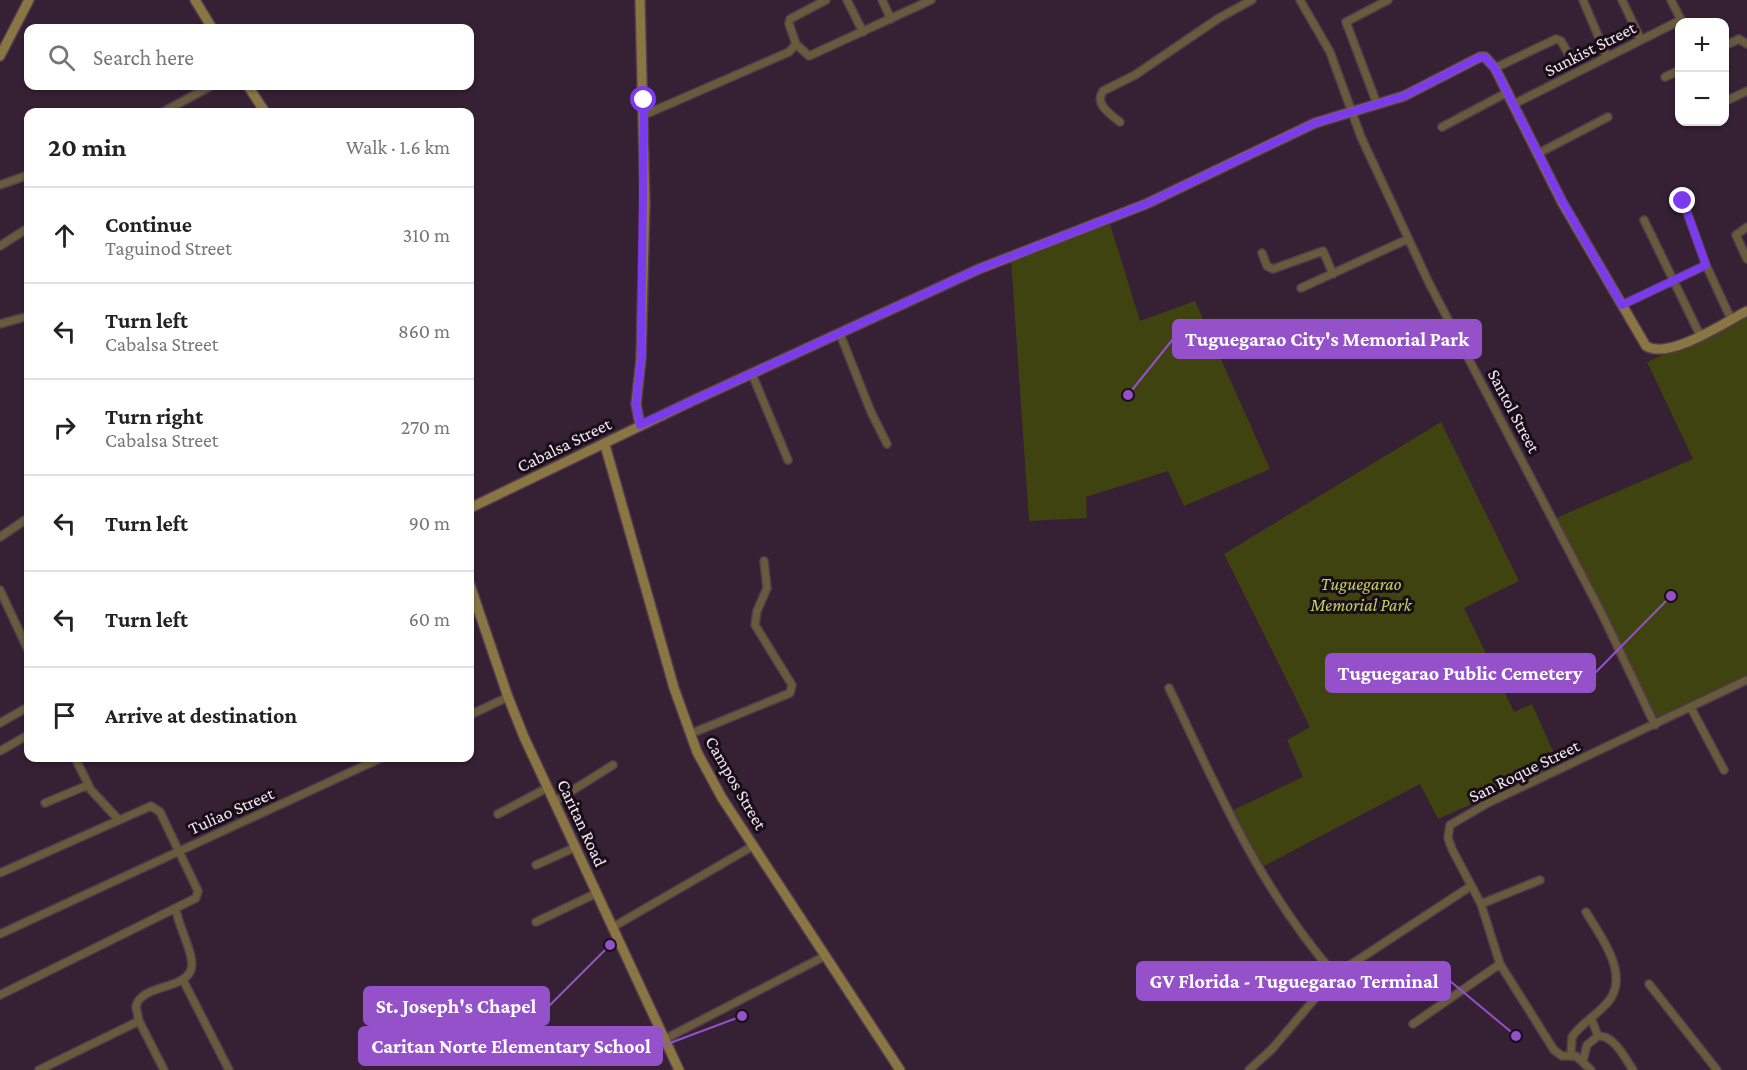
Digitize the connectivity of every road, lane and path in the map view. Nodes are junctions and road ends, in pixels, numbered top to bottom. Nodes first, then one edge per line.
1 (29, 0) edge
2 (195, 0) edge
3 (640, 0) edge
4 (826, 0) edge
5 (847, 0) edge
6 (882, 0) edge
7 (931, 0) edge
8 (1252, 0) edge
9 (1300, 0) edge
10 (1388, 0) edge
11 (1583, 0) edge
12 (1622, 0) edge
13 (1671, 0) edge
14 (891, 19) junction
15 (210, 24) edge
16 (864, 32) junction
17 (1641, 40) junction
18 (796, 44) junction
19 (1729, 44) edge
20 (1747, 44) edge
21 (1569, 55) dead end
22 (0, 56) edge
23 (1607, 57) junction
24 (1495, 68) junction
25 (1676, 72) edge
26 (1665, 77) dead end
27 (204, 90) edge
28 (251, 90) edge
29 (1747, 91) edge
30 (1508, 92) junction
31 (1729, 100) edge
32 (1377, 104) junction
33 (1514, 104) junction
34 (170, 108) edge
35 (263, 108) edge
36 (1351, 110) junction
37 (644, 114) junction
38 (1608, 117) dead end
39 (1120, 122) dead end
40 (1442, 127) dead end
41 (1537, 154) junction
42 (24, 176) edge
43 (0, 185) edge
44 (1683, 201) dead end
45 (1644, 220) dead end
46 (1747, 227) edge
47 (24, 231) edge
48 (1408, 239) junction
49 (0, 246) edge
50 (1263, 253) dead end
51 (1747, 259) edge
52 (1706, 265) junction
53 (1333, 274) junction
54 (1673, 281) junction
55 (1301, 288) dead end
56 (1622, 305) junction
57 (1747, 311) edge
58 (24, 317) edge
59 (1731, 319) junction
60 (0, 324) edge
61 (840, 334) junction
62 (1700, 335) junction
63 (752, 374) junction
64 (640, 425) junction
65 (887, 444) dead end
66 (605, 445) junction
67 (788, 460) dead end
68 (474, 506) edge
69 (24, 521) edge
70 (0, 537) edge
71 (765, 561) dead end
72 (0, 590) edge
73 (474, 597) edge
74 (24, 641) edge
75 (1747, 680) edge
76 (1169, 688) dead end
77 (508, 697) junction
78 (1691, 708) junction
79 (24, 709) edge
80 (474, 713) edge
81 (0, 723) edge
82 (1655, 725) junction
83 (690, 734) junction
84 (24, 737) edge
85 (0, 751) edge
86 (77, 762) edge
87 (372, 762) edge
88 (613, 765) dead end
89 (1724, 770) dead end
90 (88, 785) junction
91 (548, 788) junction
92 (554, 802) junction
93 (45, 803) dead end
94 (498, 814) dead end
95 (118, 819) junction
96 (753, 846) junction
97 (576, 848) junction
98 (179, 850) junction
99 (536, 865) dead end
100 (0, 873) edge
101 (1540, 880) dead end
102 (1471, 886) junction
103 (597, 893) junction
104 (1481, 904) junction
105 (176, 908) junction
106 (1586, 912) dead end
107 (536, 922) dead end
108 (613, 927) junction
109 (0, 934) edge
110 (825, 956) junction
111 (1500, 964) junction
112 (1335, 975) junction
113 (183, 980) junction
114 (1649, 984) dead end
115 (0, 995) edge
116 (1591, 1018) junction
117 (140, 1022) junction
118 (1413, 1024) dead end
119 (1598, 1036) junction
120 (665, 1039) junction
121 (1571, 1055) junction
122 (1583, 1061) junction
123 (39, 1070) edge
124 (164, 1070) edge
125 (228, 1070) edge
126 (679, 1070) edge
127 (900, 1070) edge
128 (1249, 1070) edge
129 (1591, 1070) edge
130 (1633, 1070) edge
131 (1717, 1070) edge

1 - 22 street
2 - 15 street
3 - 37 street
4 - 18 street
5 - 16 street
6 - 14 street
7 - 14 street
8 - 39 street
9 - 36 street, Santol Street
10 - 32 street
11 - 23 street
12 - 17 street
13 - 17 street, Sunkist Street
14 - 16 street
16 - 18 street
17 - 23 street, Sunkist Street
18 - 37 street
19 - 20 street
21 - 24 street
23 - 33 street, Sunkist Street
24 - 30 street
24 - 32 street, Cabalsa Street
25 - 26 street
27 - 34 street
28 - 35 street
29 - 31 street
30 - 33 street
30 - 40 street
32 - 36 street, Cabalsa Street
33 - 41 street
36 - 48 street, Santol Street
36 - 61 street, Cabalsa Street
37 - 64 street
38 - 41 street
41 - 56 street
42 - 43 street
44 - 52 street
45 - 54 street
46 - 51 street
47 - 49 street
48 - 53 street
48 - 82 street, Santol Street
50 - 53 street
52 - 54 street
52 - 59 street
53 - 55 street
54 - 56 street
54 - 62 street
56 - 62 street
57 - 59 street
58 - 60 street
59 - 62 street
61 - 63 street, Cabalsa Street
61 - 65 street
63 - 64 street, Cabalsa Street
63 - 67 street
64 - 66 street, Cabalsa Street
66 - 68 street, Cabalsa Street
66 - 83 street, Campos Street
69 - 70 street
71 - 83 street
72 - 74 street
73 - 77 street, Caritan Road
75 - 78 street, San Roque Street
76 - 112 street
77 - 80 street
77 - 91 street, Caritan Road
78 - 82 street, San Roque Street
78 - 89 street
79 - 81 street
82 - 102 street, San Roque Street
83 - 96 street, Campos Street
84 - 85 street
86 - 90 street
87 - 98 street, Tuliao Street
88 - 92 street
90 - 93 street
90 - 95 street
91 - 92 street, Caritan Road
91 - 94 street
92 - 97 street, Caritan Road
95 - 98 street
95 - 100 street
96 - 108 street
96 - 110 street, Campos Street
97 - 99 street
97 - 103 street, Caritan Road
98 - 105 street
98 - 109 street, Tuliao Street
101 - 104 street
102 - 104 street, San Roque Street
102 - 112 street
103 - 107 street
103 - 108 street, Caritan Road
104 - 111 street, San Roque Street
105 - 113 street
105 - 115 street
106 - 116 street
108 - 120 street, Caritan Road
110 - 120 street
110 - 127 street, Campos Street
111 - 118 street
111 - 121 street, San Roque Street
112 - 128 street
113 - 117 street
113 - 125 street
114 - 131 street
116 - 119 street
116 - 121 street
117 - 123 street
117 - 124 street
119 - 122 street
119 - 130 street
120 - 126 street, Caritan Road
121 - 122 street, San Roque Street
122 - 129 street

